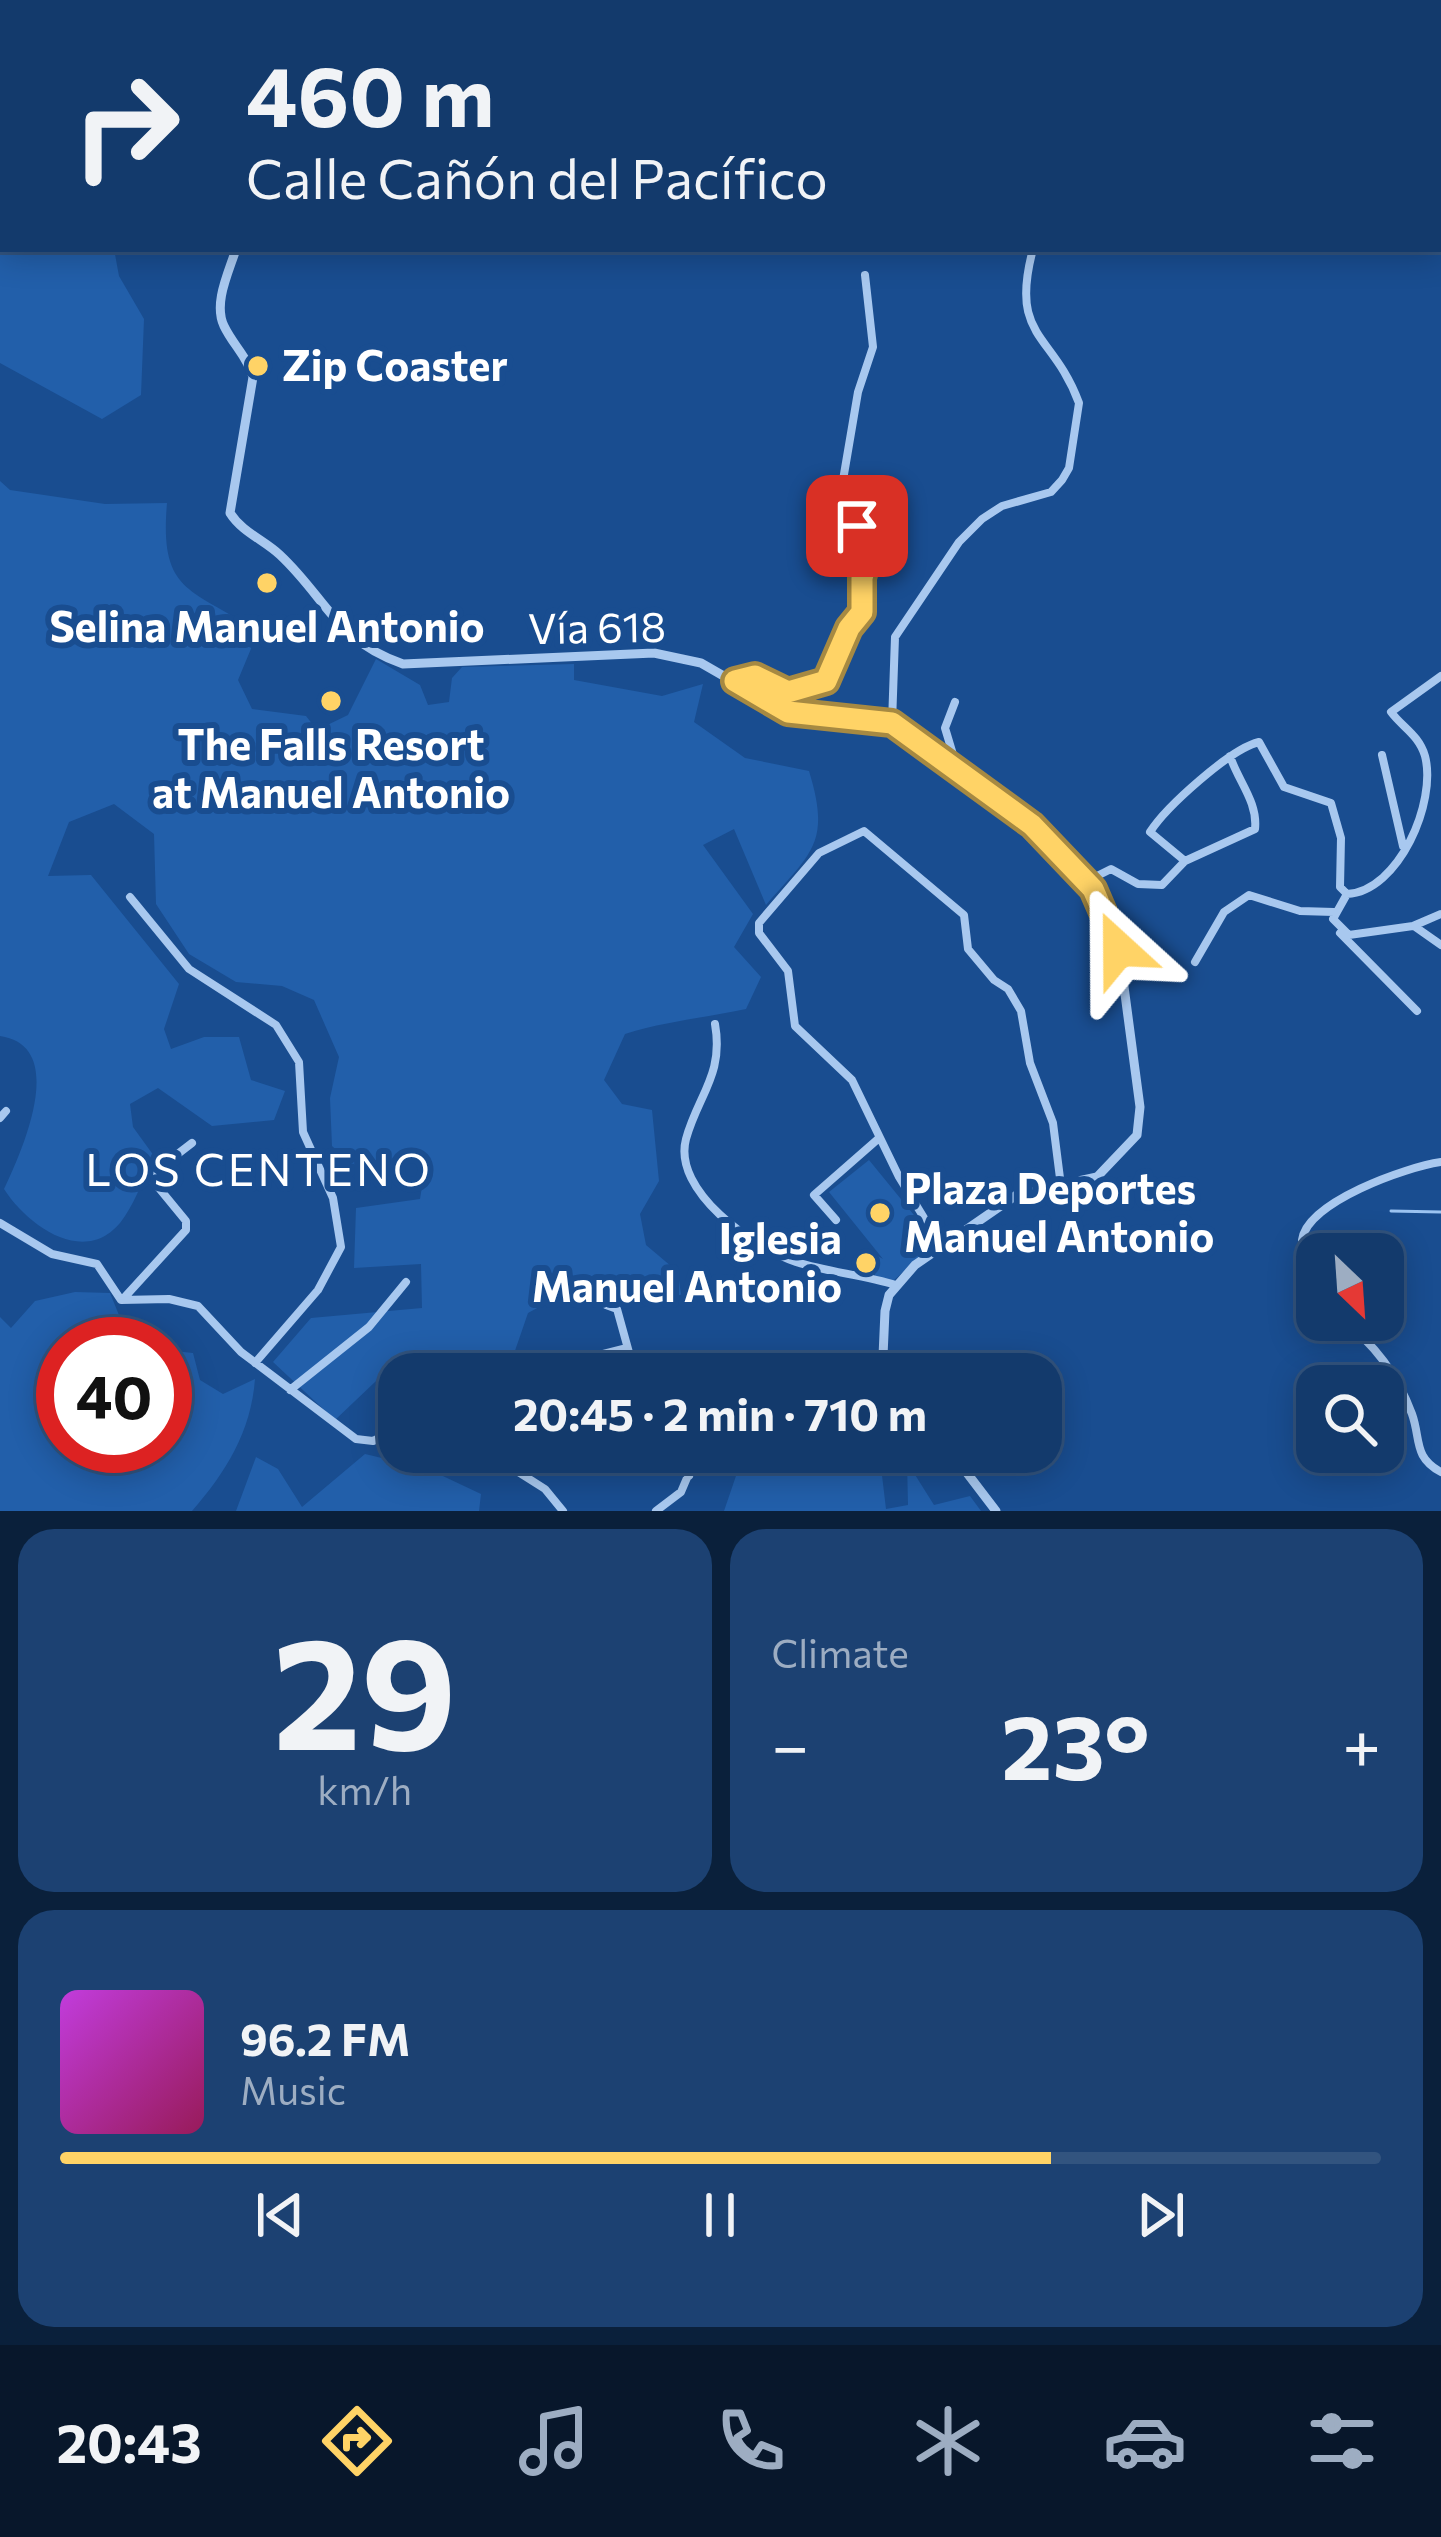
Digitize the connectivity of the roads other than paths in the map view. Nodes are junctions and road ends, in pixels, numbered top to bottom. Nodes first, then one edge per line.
1 (235, 252) edge
2 (1033, 252) edge
3 (865, 275) dead end
4 (1441, 676) edge
5 (735, 681) junction
6 (956, 702) dead end
7 (892, 723) junction
8 (1382, 755) dead end
9 (1230, 756) junction
10 (959, 772) junction
11 (1403, 847) junction
12 (1185, 861) junction
13 (1087, 881) junction
14 (1346, 893) junction
15 (130, 897) dead end
16 (1334, 912) junction
17 (1441, 914) edge
18 (1412, 926) junction
19 (1339, 932) junction
20 (1441, 945) edge
21 (1195, 962) dead end
22 (1417, 1011) dead end
23 (715, 1024) dead end
24 (878, 1138) junction
25 (192, 1143) dead end
26 (1441, 1162) edge
27 (1061, 1186) junction
28 (836, 1220) dead end
29 (0, 1223) edge
30 (1305, 1233) edge
31 (940, 1244) junction
32 (406, 1282) dead end
33 (896, 1285) junction
34 (122, 1300) junction
35 (606, 1305) dead end
36 (1363, 1341) edge
37 (627, 1348) junction
38 (607, 1353) edge
39 (629, 1353) edge
40 (886, 1353) edge
41 (255, 1363) junction
42 (290, 1390) junction
43 (378, 1439) edge
44 (1441, 1472) edge
45 (519, 1473) edge
46 (686, 1473) edge
47 (690, 1473) edge
48 (967, 1473) edge
49 (689, 1476) junction
50 (563, 1511) edge
51 (656, 1511) edge
52 (996, 1511) edge

1 - 5 street, Vía 618
2 - 7 street
3 - 5 street
4 - 11 street
5 - 7 street, Vía 618
6 - 10 street
7 - 10 street
8 - 11 street
9 - 12 street
9 - 12 street
9 - 14 street
10 - 13 street
11 - 14 street
12 - 13 street
13 - 27 street
14 - 16 street
15 - 41 street
16 - 19 street
16 - 21 street
17 - 18 street
18 - 19 street
18 - 20 street
19 - 22 street
23 - 33 street
24 - 27 street
24 - 28 street
24 - 31 street
25 - 34 street
26 - 30 street
27 - 31 street
29 - 34 street
31 - 33 street
32 - 42 street
33 - 40 street
34 - 41 street
35 - 37 street
36 - 44 street
37 - 38 street
37 - 39 street
41 - 42 street
42 - 43 street
45 - 50 street
46 - 49 street
47 - 49 street
48 - 52 street
49 - 51 street

